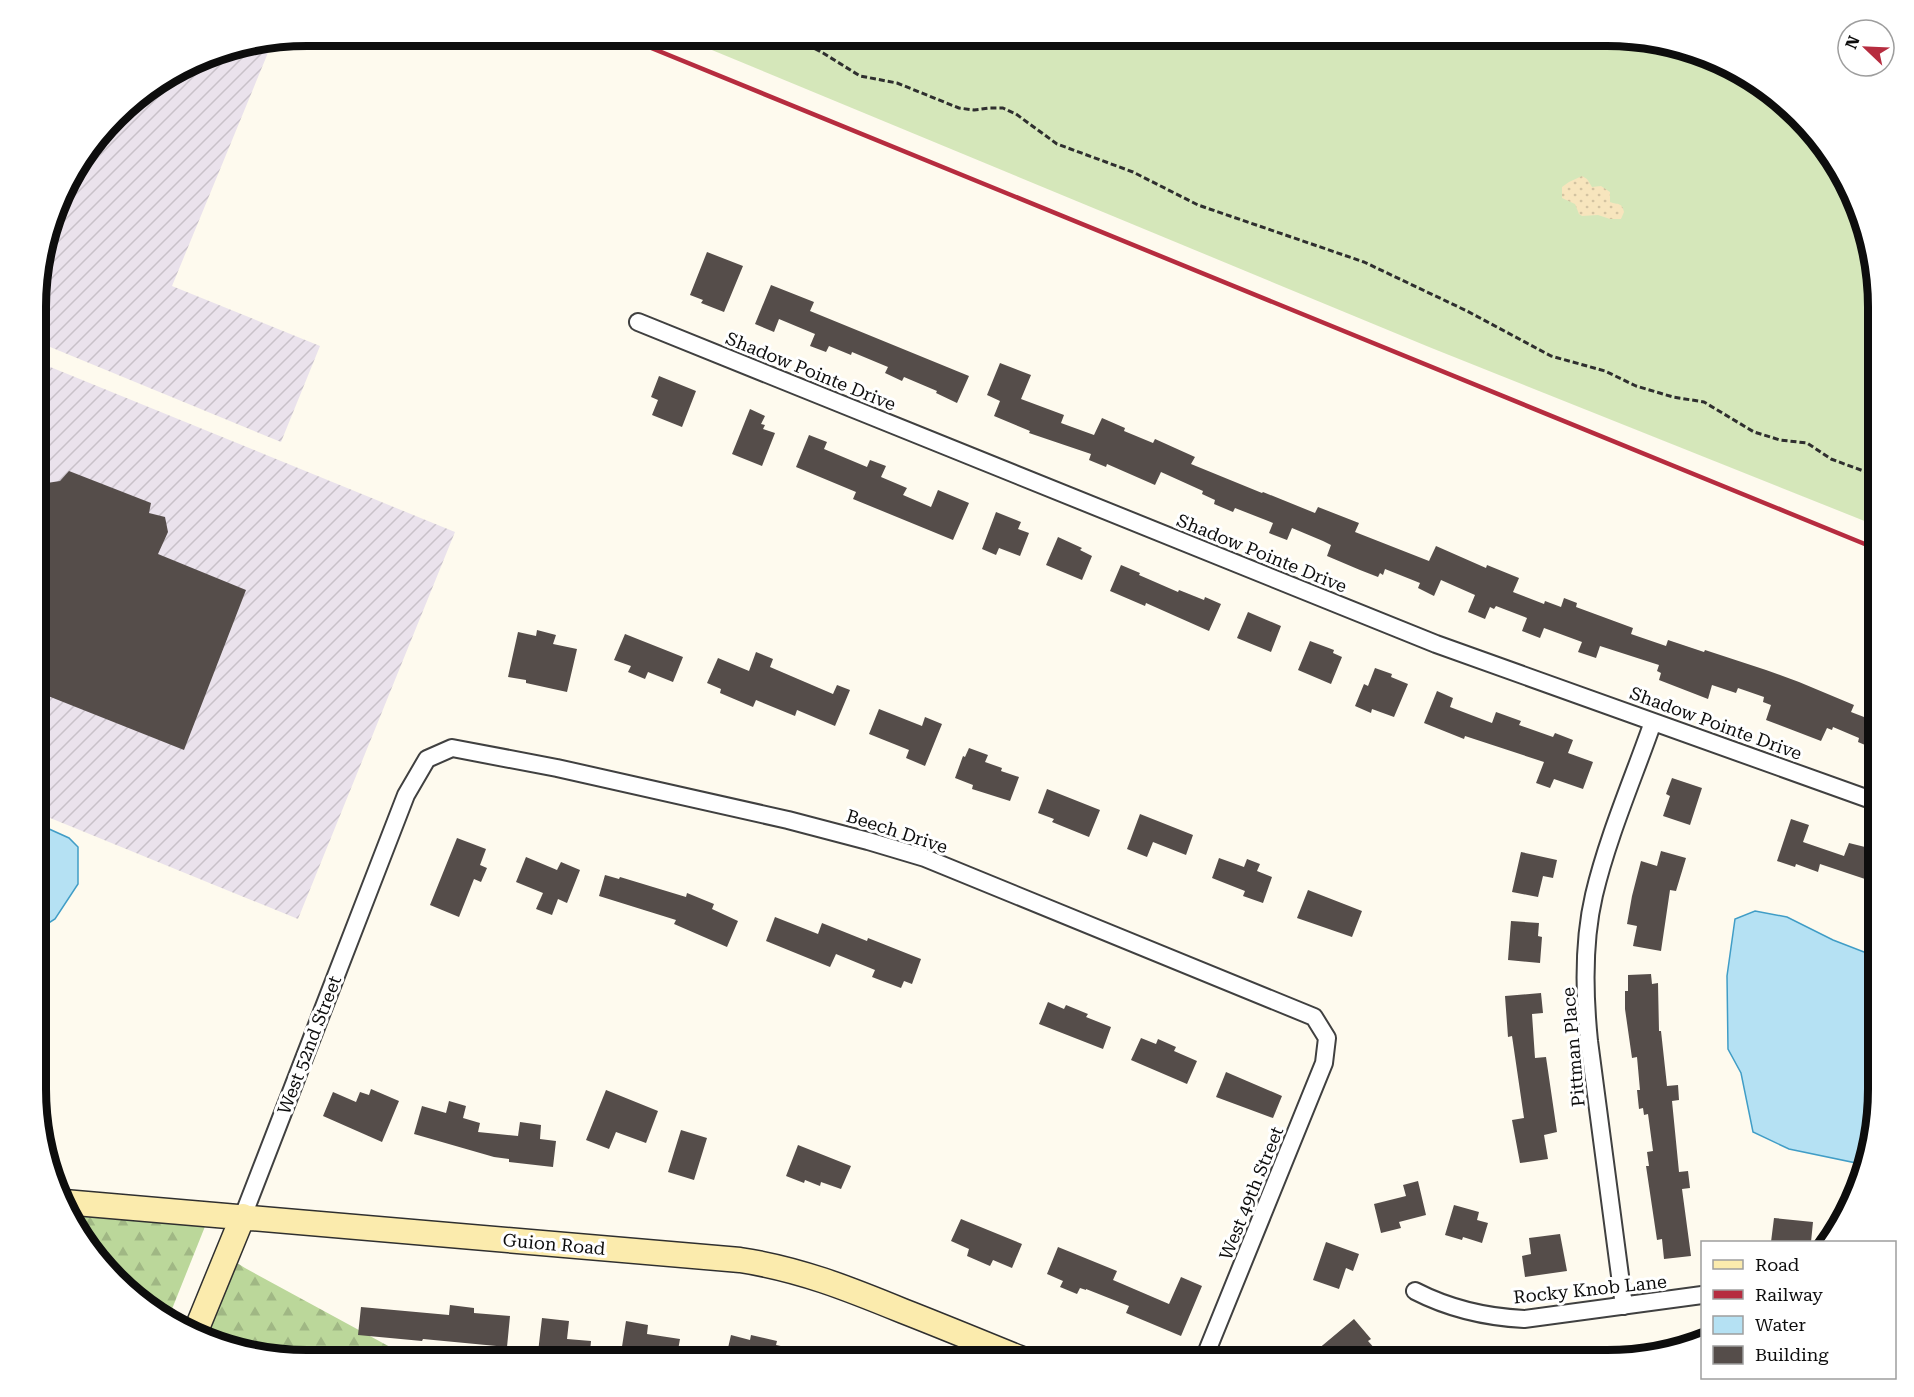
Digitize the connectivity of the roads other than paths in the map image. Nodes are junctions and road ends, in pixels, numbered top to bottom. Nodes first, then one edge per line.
1 (638, 322) dead end
2 (1653, 722) junction
3 (427, 759) joint
4 (1868, 799) edge
5 (1327, 1038) joint
6 (72, 1203) edge
7 (243, 1216) junction
8 (1415, 1291) dead end
9 (1701, 1295) edge
10 (1624, 1306) junction
11 (198, 1327) edge
12 (1000, 1350) edge
13 (1207, 1350) edge

1 - 2 street, Shadow Pointe Drive
2 - 4 street, Shadow Pointe Drive
2 - 10 street, Pittman Place
3 - 5 street, Beech Drive
3 - 7 street, West 52nd Street
5 - 13 street, West 49th Street
6 - 7 street, Guion Road
7 - 11 street, West 52nd Street
7 - 12 street, Guion Road
8 - 10 street, Rocky Knob Lane
9 - 10 street, Rocky Knob Lane

